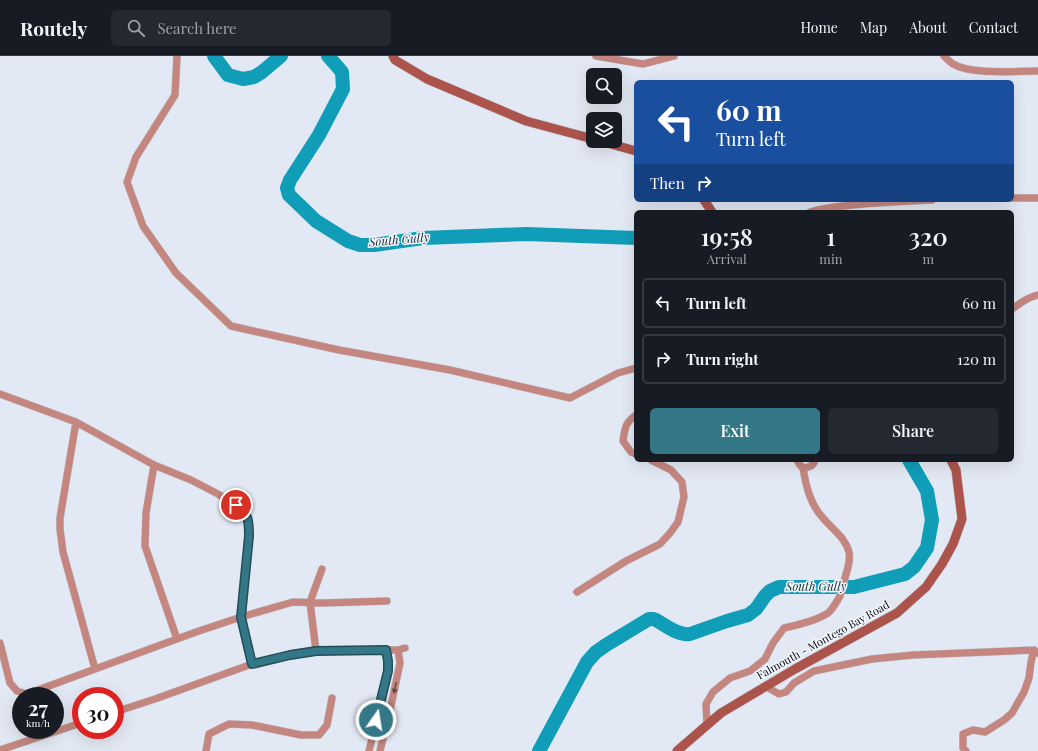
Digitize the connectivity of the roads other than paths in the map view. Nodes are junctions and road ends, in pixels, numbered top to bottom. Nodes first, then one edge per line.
1 (177, 56) edge
2 (393, 56) edge
3 (596, 56) edge
4 (674, 56) edge
5 (944, 56) edge
6 (1038, 71) edge
7 (586, 137) edge
8 (622, 147) edge
9 (634, 150) edge
10 (1014, 198) edge
11 (1038, 198) edge
12 (892, 202) edge
13 (819, 210) edge
14 (1038, 295) edge
15 (1014, 308) edge
16 (634, 369) edge
17 (0, 394) edge
18 (634, 417) edge
19 (76, 422) junction
20 (634, 453) edge
21 (655, 462) edge
22 (798, 462) edge
23 (814, 462) edge
24 (952, 462) edge
25 (154, 466) junction
26 (803, 468) junction
27 (322, 569) dead end
28 (577, 592) dead end
29 (387, 601) dead end
30 (310, 602) junction
31 (241, 617) junction
32 (177, 639) junction
33 (0, 643) edge
34 (386, 650) junction
35 (316, 651) junction
36 (1036, 652) edge
37 (252, 664) junction
38 (95, 669) junction
39 (765, 686) junction
40 (332, 698) dead end
41 (124, 709) edge
42 (72, 726) edge
43 (707, 726) junction
44 (371, 743) junction
45 (381, 748) edge
46 (0, 750) edge
47 (206, 751) edge
48 (369, 751) edge
49 (677, 751) edge
50 (966, 751) edge

1 - 16 street
2 - 7 main road
3 - 4 street
5 - 6 street
8 - 9 main road
10 - 11 street
12 - 13 street
14 - 15 street
17 - 19 street
18 - 20 street
19 - 25 street
19 - 38 street
21 - 28 street
22 - 26 street
23 - 26 street
24 - 39 main road, Falmouth - Montego Bay Road
25 - 31 street
25 - 32 street
26 - 43 street
27 - 30 street
29 - 30 street
30 - 31 street
30 - 35 street
31 - 32 street
31 - 37 street
32 - 38 street
33 - 38 street
34 - 35 street
34 - 44 street
34 -> 45 street
35 - 37 street
36 - 39 street
36 - 50 street
37 - 41 street
39 - 43 main road, Falmouth - Montego Bay Road
40 - 47 street
42 - 46 street
43 - 49 main road, Falmouth - Montego Bay Road
44 - 45 street
44 - 48 street

